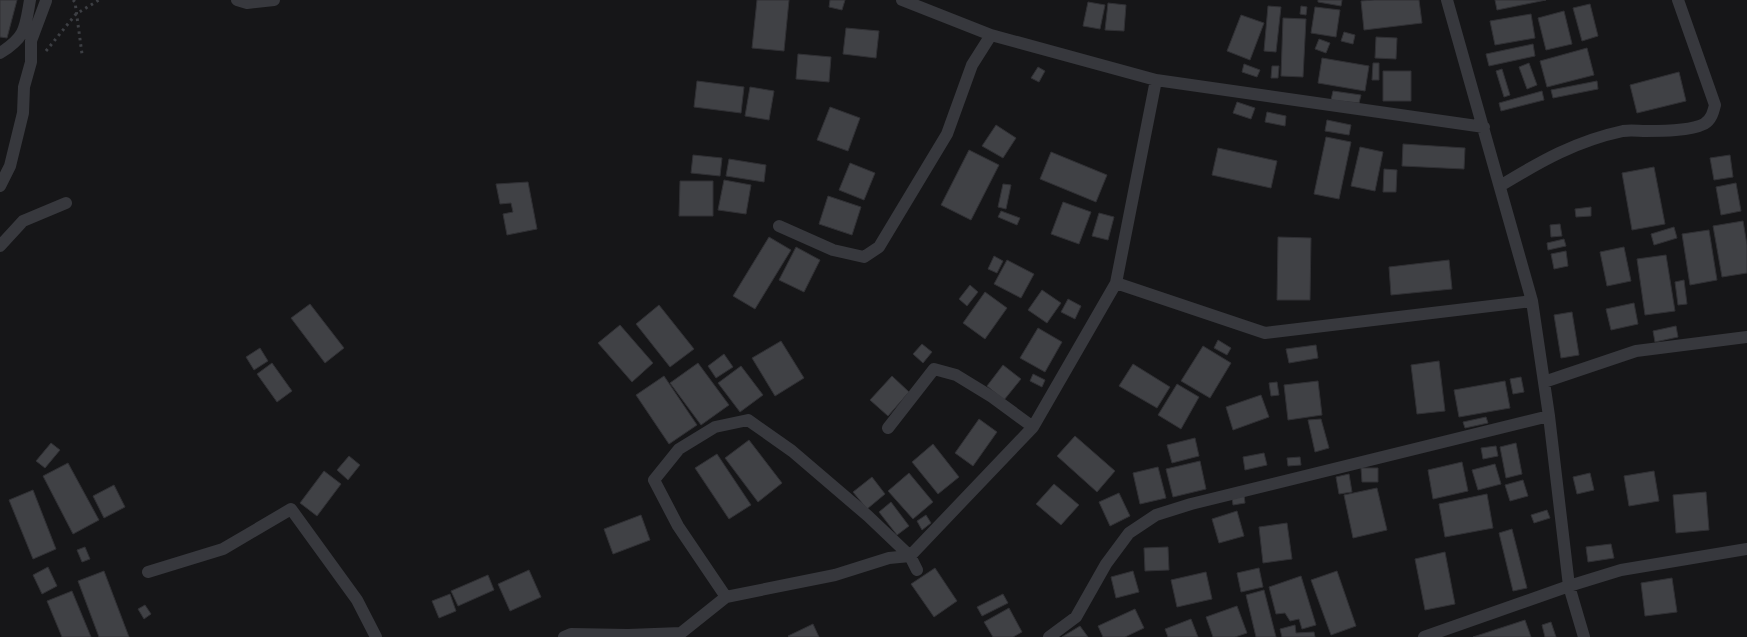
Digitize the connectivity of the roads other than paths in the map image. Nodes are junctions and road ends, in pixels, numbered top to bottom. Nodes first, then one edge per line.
1 (30, 0) edge
2 (237, 0) edge
3 (274, 0) edge
4 (902, 0) edge
5 (1447, 0) edge
6 (1678, 0) edge
7 (46, 1) edge
8 (991, 35) junction
9 (0, 53) edge
10 (1156, 80) junction
11 (1484, 127) junction
12 (0, 186) edge
13 (1500, 186) junction
14 (66, 204) dead end
15 (779, 226) dead end
16 (0, 244) edge
17 (1116, 283) junction
18 (1532, 300) junction
19 (1747, 338) edge
20 (1544, 382) junction
21 (1549, 416) junction
22 (1033, 427) junction
23 (888, 428) dead end
24 (1747, 549) edge
25 (910, 556) junction
26 (917, 570) dead end
27 (148, 572) dead end
28 (1569, 586) junction
29 (726, 597) junction
30 (682, 635) edge
31 (376, 637) edge
32 (564, 637) edge
33 (1050, 637) edge
34 (1424, 637) edge
35 (1584, 637) edge

1 - 9 street
2 - 3 street
4 - 8 street
5 - 11 street
6 - 13 street
7 - 12 street
8 - 10 street
8 - 15 street
10 - 11 street
10 - 17 street
11 - 13 street
13 - 18 street
14 - 16 street
17 - 18 street
17 - 22 street
18 - 20 street
19 - 20 street
20 - 21 street
21 - 28 street
21 - 33 street
22 - 23 street
22 - 25 street
24 - 28 street
25 - 26 street
25 - 29 street
25 - 29 street
27 - 31 street
28 - 34 street
28 - 35 street
29 - 30 street
30 - 32 street

